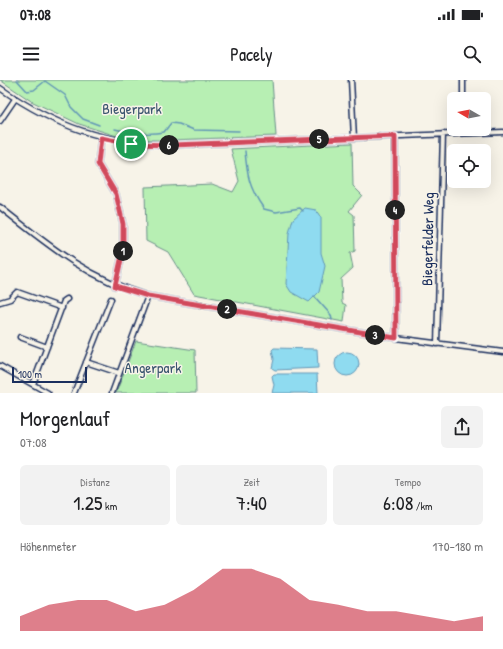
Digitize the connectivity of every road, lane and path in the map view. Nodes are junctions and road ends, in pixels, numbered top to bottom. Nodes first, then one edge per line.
1 (351, 80) edge
2 (463, 80) edge
3 (0, 88) edge
4 (463, 92) edge
5 (15, 99) junction
6 (0, 121) edge
7 (491, 132) edge
8 (503, 132) edge
9 (447, 133) edge
10 (443, 134) junction
11 (395, 136) junction
12 (101, 138) junction
13 (354, 138) junction
14 (0, 207) edge
15 (115, 286) junction
16 (148, 296) junction
17 (67, 299) dead end
18 (111, 299) dead end
19 (0, 302) edge
20 (62, 308) junction
21 (20, 337) dead end
22 (396, 338) junction
23 (437, 344) junction
24 (47, 347) junction
25 (503, 352) edge
26 (86, 362) junction
27 (0, 366) edge
28 (119, 373) junction
29 (33, 384) junction
30 (48, 393) edge
31 (74, 393) edge
32 (112, 393) edge

1 - 13 street
2 - 4 street
3 - 5 street
5 - 6 street
5 - 12 street
7 - 8 street
9 - 10 street
10 - 11 street
10 - 23 street, Biegerfelder Weg
11 - 13 street
11 - 22 street
12 - 13 street
12 - 15 street
14 - 15 street
15 - 16 street
16 - 22 street
16 - 28 street
17 - 20 street
18 - 26 street
19 - 20 street
20 - 24 street
21 - 24 street
22 - 23 street
23 - 25 street
24 - 29 street
26 - 28 street
26 - 31 street
27 - 29 street
28 - 32 street
29 - 30 street

